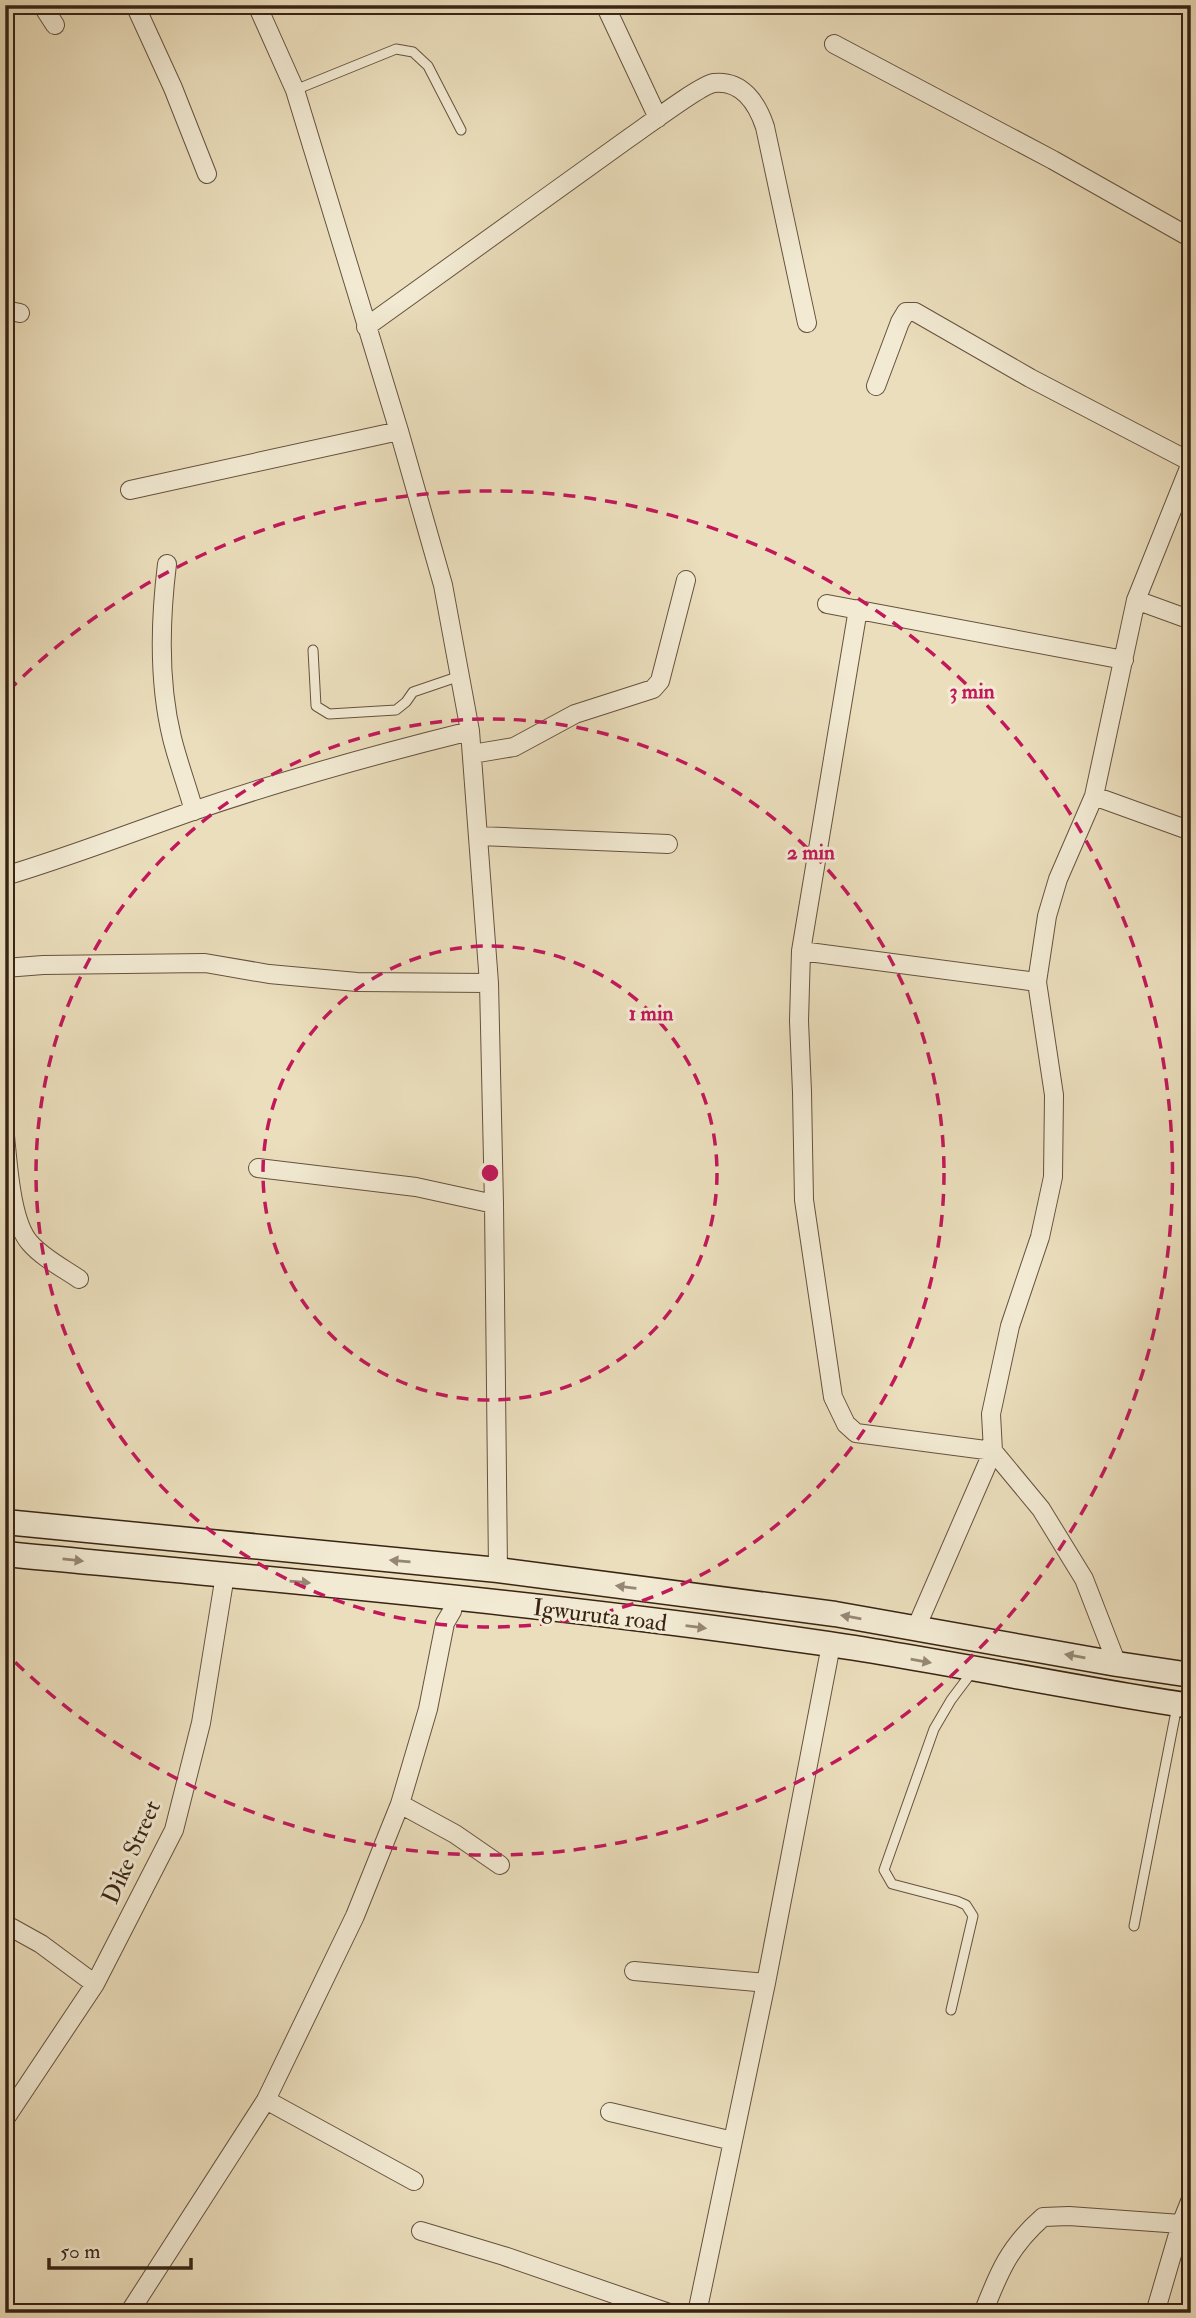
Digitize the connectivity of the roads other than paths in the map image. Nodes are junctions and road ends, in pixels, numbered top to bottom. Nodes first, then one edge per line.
1 (42, 5) edge
2 (135, 5) edge
3 (257, 5) edge
4 (605, 5) edge
5 (55, 25) dead end
6 (834, 44) dead end
7 (295, 90) junction
8 (658, 118) junction
9 (461, 130) dead end
10 (208, 174) dead end
11 (1191, 238) edge
12 (807, 323) dead end
13 (366, 327) junction
14 (876, 386) dead end
15 (399, 431) junction
16 (1191, 462) edge
17 (130, 490) dead end
18 (167, 564) dead end
19 (686, 580) dead end
20 (1136, 600) junction
21 (827, 604) dead end
22 (858, 610) junction
23 (1191, 620) edge
24 (313, 650) dead end
25 (1124, 660) junction
26 (460, 676) junction
27 (470, 731) junction
28 (472, 754) junction
29 (1094, 796) junction
30 (194, 811) junction
31 (1191, 831) edge
32 (479, 836) junction
33 (668, 844) dead end
34 (5, 876) edge
35 (801, 951) junction
36 (5, 968) edge
37 (1037, 982) junction
38 (489, 983) junction
39 (5, 1136) edge
40 (258, 1168) dead end
41 (494, 1205) junction
42 (79, 1279) dead end
43 (993, 1451) junction
44 (5, 1522) edge
45 (5, 1554) edge
46 (498, 1570) junction
47 (225, 1575) junction
48 (455, 1597) junction
49 (915, 1628) junction
50 (831, 1644) junction
51 (1118, 1664) junction
52 (974, 1670) junction
53 (1191, 1675) edge
54 (1184, 1705) edge
55 (400, 1804) junction
56 (500, 1865) dead end
57 (5, 1924) edge
58 (1134, 1926) dead end
59 (634, 1971) dead end
60 (766, 1983) junction
61 (95, 1984) junction
62 (951, 2010) dead end
63 (266, 2100) junction
64 (610, 2112) dead end
65 (5, 2119) edge
66 (733, 2141) junction
67 (414, 2181) dead end
68 (1191, 2199) edge
69 (1181, 2224) junction
70 (421, 2231) dead end
71 (129, 2313) edge
72 (669, 2313) edge
73 (697, 2313) edge
74 (984, 2313) edge
75 (1155, 2313) edge

1 - 5 street
2 - 10 street
3 - 7 street
4 - 8 street
6 - 11 street
7 - 9 lane
7 - 13 street
8 - 12 street
8 - 13 street
13 - 15 street
14 - 16 street
15 - 17 street
15 - 26 street
16 - 20 street
18 - 30 street
19 - 28 street
20 - 23 street
20 - 25 street
21 - 22 street
22 - 25 street
22 - 35 street
24 - 26 lane
25 - 29 street
26 - 27 street
27 - 28 street
27 - 30 street
28 - 32 street
29 - 31 street
29 - 37 street
30 - 34 street
32 - 33 street
32 - 38 street
35 - 37 street
35 - 43 street
36 - 38 street
37 - 43 street
38 - 41 street
39 - 42 street
40 - 41 street
41 - 46 street
43 - 49 street
43 - 51 street
46 -> 44 main road, Igwuruta road
45 -> 47 main road, Igwuruta road
49 -> 46 main road, Igwuruta road
47 -> 48 main road, Igwuruta road
47 - 61 street, Dike Street
48 -> 50 main road, Igwuruta road
48 - 55 street
51 -> 49 main road, Igwuruta road
50 -> 52 main road, Igwuruta road
50 - 60 street
51 - 53 main road, Igwuruta road
52 - 54 main road, Igwuruta road
52 - 62 lane
54 - 58 lane
55 - 56 street
55 - 63 street
57 - 61 street
59 - 60 street
60 - 66 street
61 - 65 street, Dike Street
63 - 67 street
63 - 71 street
64 - 66 street
66 - 73 street
68 - 69 street
69 - 74 street
69 - 75 street
70 - 72 street

